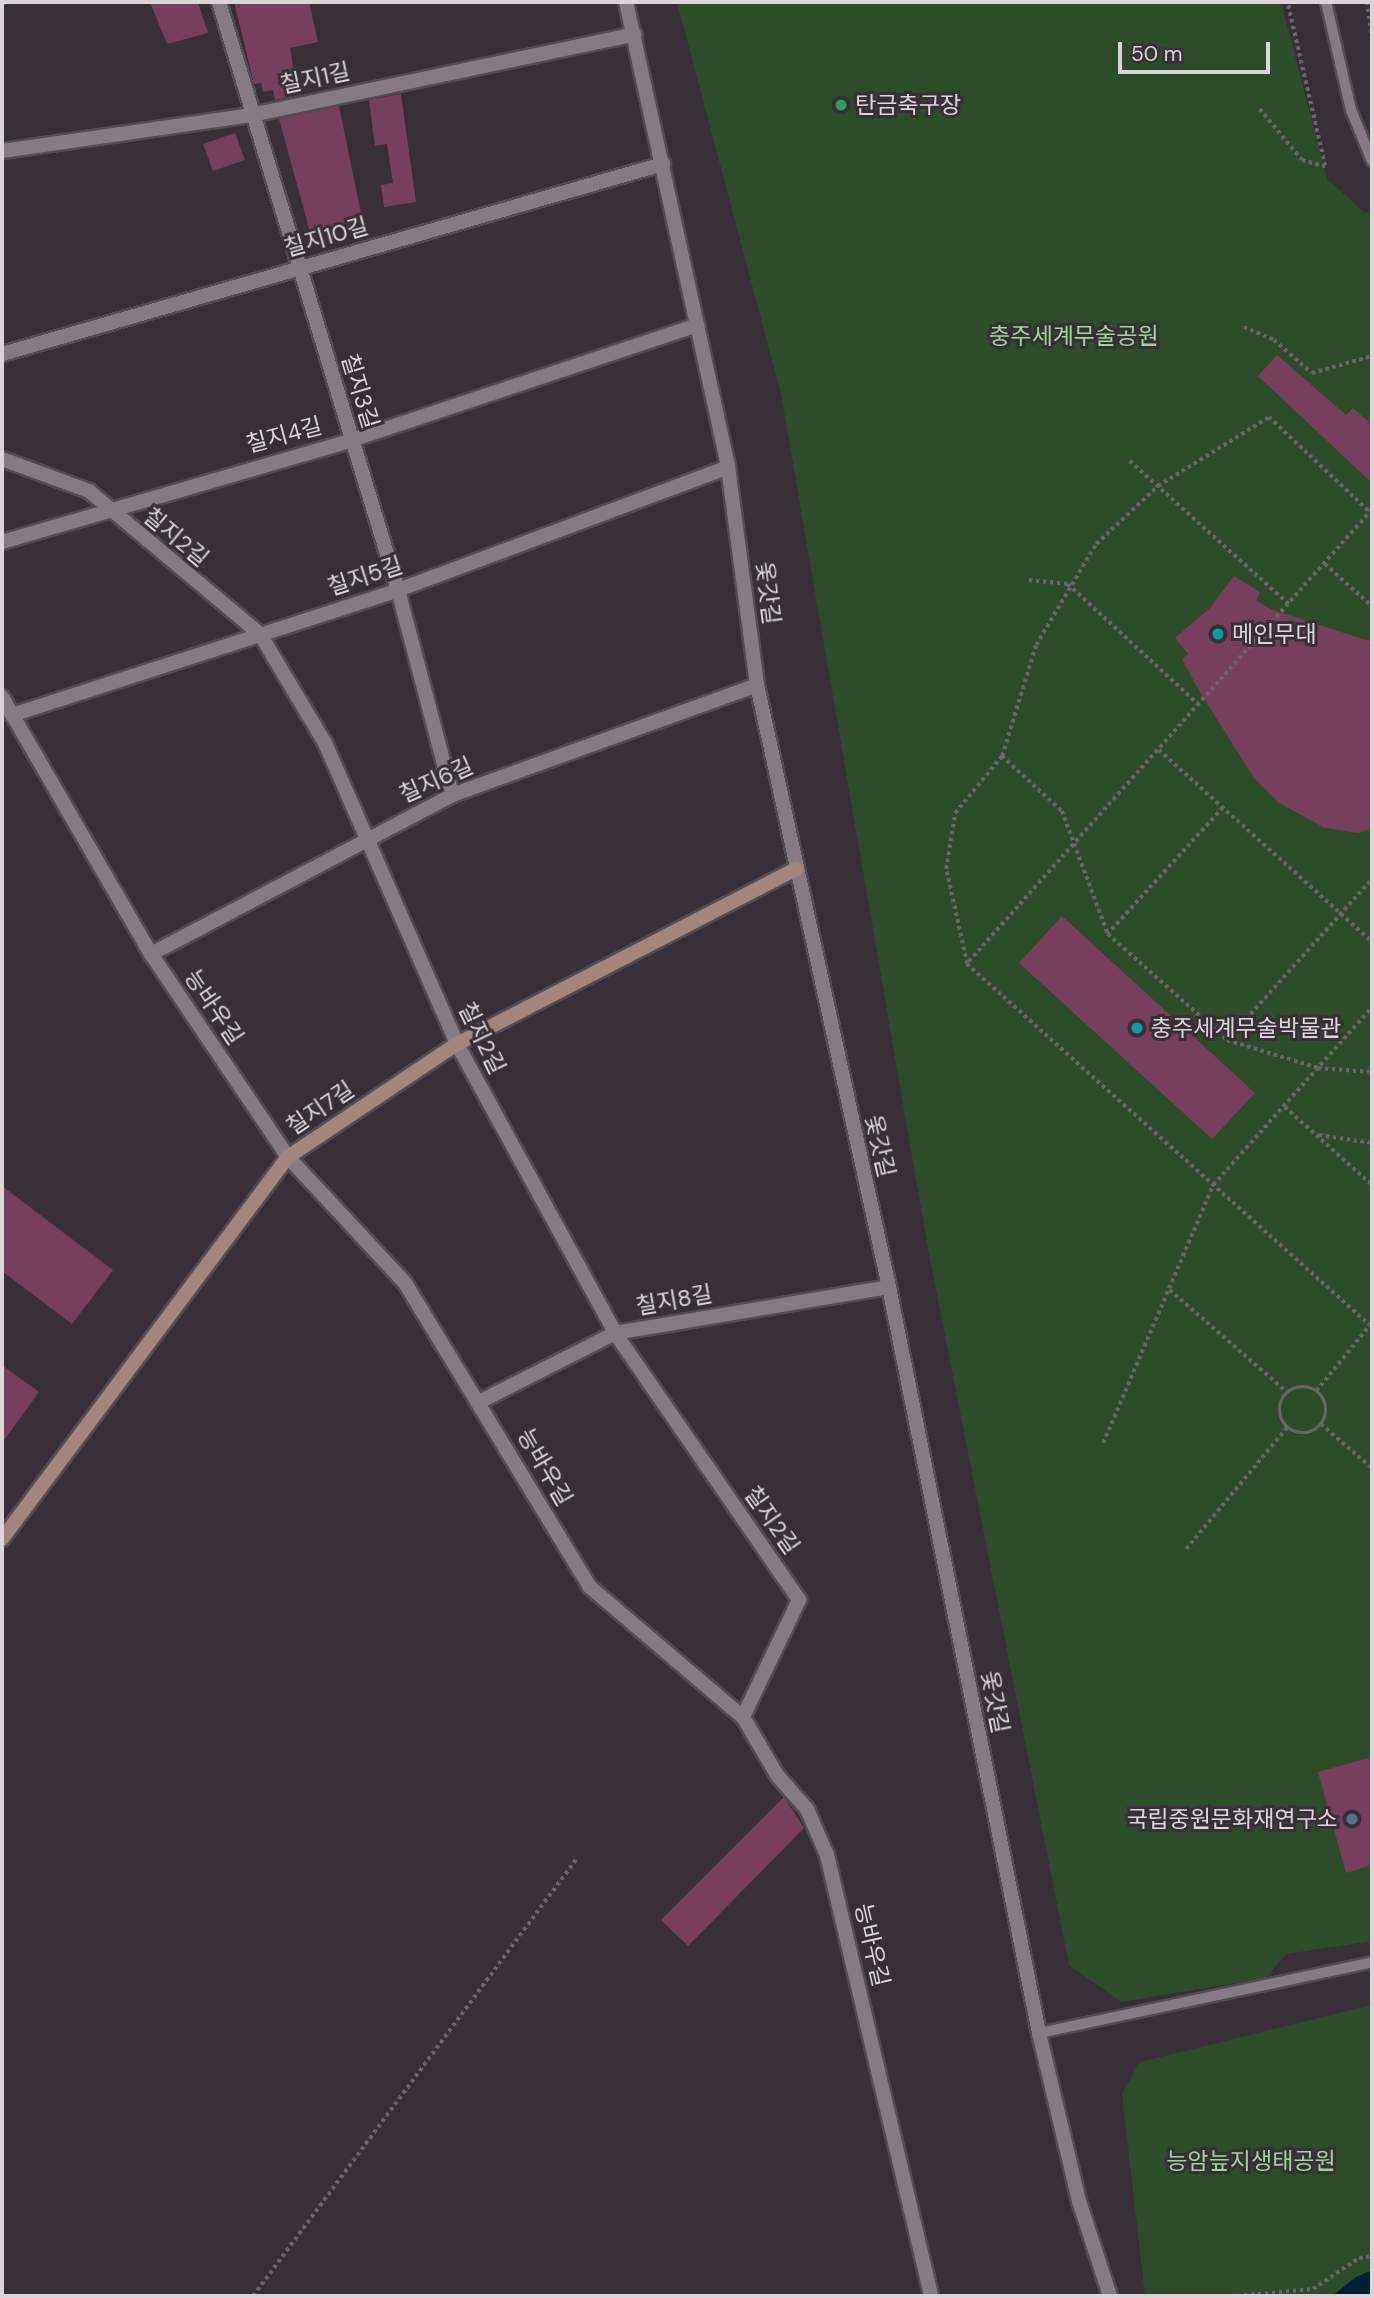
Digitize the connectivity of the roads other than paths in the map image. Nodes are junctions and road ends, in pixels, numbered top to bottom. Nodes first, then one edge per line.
1 (219, 2) edge
2 (626, 2) edge
3 (1326, 2) edge
4 (635, 34) junction
5 (253, 114) junction
6 (2, 151) edge
7 (1372, 161) edge
8 (663, 164) junction
9 (299, 269) junction
10 (697, 325) junction
11 (2, 354) edge
12 (352, 439) junction
13 (2, 459) edge
14 (729, 467) junction
15 (106, 508) junction
16 (2, 542) edge
17 (398, 590) junction
18 (260, 634) junction
19 (757, 685) junction
20 (2, 697) edge
21 (12, 715) junction
22 (452, 795) junction
23 (367, 837) junction
24 (796, 869) junction
25 (151, 954) junction
26 (457, 1044) junction
27 (288, 1157) junction
28 (889, 1287) junction
29 (615, 1333) junction
30 (481, 1401) junction
31 (2, 1539) edge
32 (743, 1717) junction
33 (1372, 1962) edge
34 (1039, 2033) junction
35 (931, 2296) edge
36 (1110, 2296) edge

1 - 5 street, 칠지3길
2 - 4 street, 옻갓길
3 - 7 lane
4 - 5 street, 칠지1길
4 - 8 street, 옻갓길
5 - 6 street, 칠지1길
5 - 9 street, 칠지3길
8 - 9 street, 칠지10길
8 - 10 street, 옻갓길
9 - 11 street, 칠지10길
9 - 12 street, 칠지3길
10 - 12 street, 칠지4길
10 - 14 street, 옻갓길
12 - 15 street, 칠지4길
12 - 17 street, 칠지3길
13 - 15 street, 칠지2길
14 - 17 street, 칠지5길
14 - 19 street, 옻갓길
15 - 16 street, 칠지4길
15 - 18 street, 칠지2길
17 - 18 street, 칠지5길
17 - 22 street, 칠지3길
18 - 21 street, 칠지5길
18 - 23 street, 칠지2길
19 - 22 street, 칠지6길
19 - 24 street, 옻갓길
20 - 21 street, 능바우길
21 - 25 street, 능바우길
22 - 23 street, 칠지6길
23 - 25 street, 칠지6길
23 - 26 street, 칠지2길
24 - 26 street, 칠지7길
24 - 28 street, 옻갓길
25 - 27 street, 능바우길
26 - 27 street, 칠지7길
26 - 29 street, 칠지2길
27 - 30 street, 능바우길
27 - 31 street, 칠지7길
28 - 29 street, 칠지8길
28 - 34 street, 옻갓길
29 - 30 street, 칠지8길
29 - 32 street, 칠지2길
30 - 32 street, 능바우길
32 - 35 street, 능바우길
33 - 34 lane
34 - 36 street, 옻갓길

